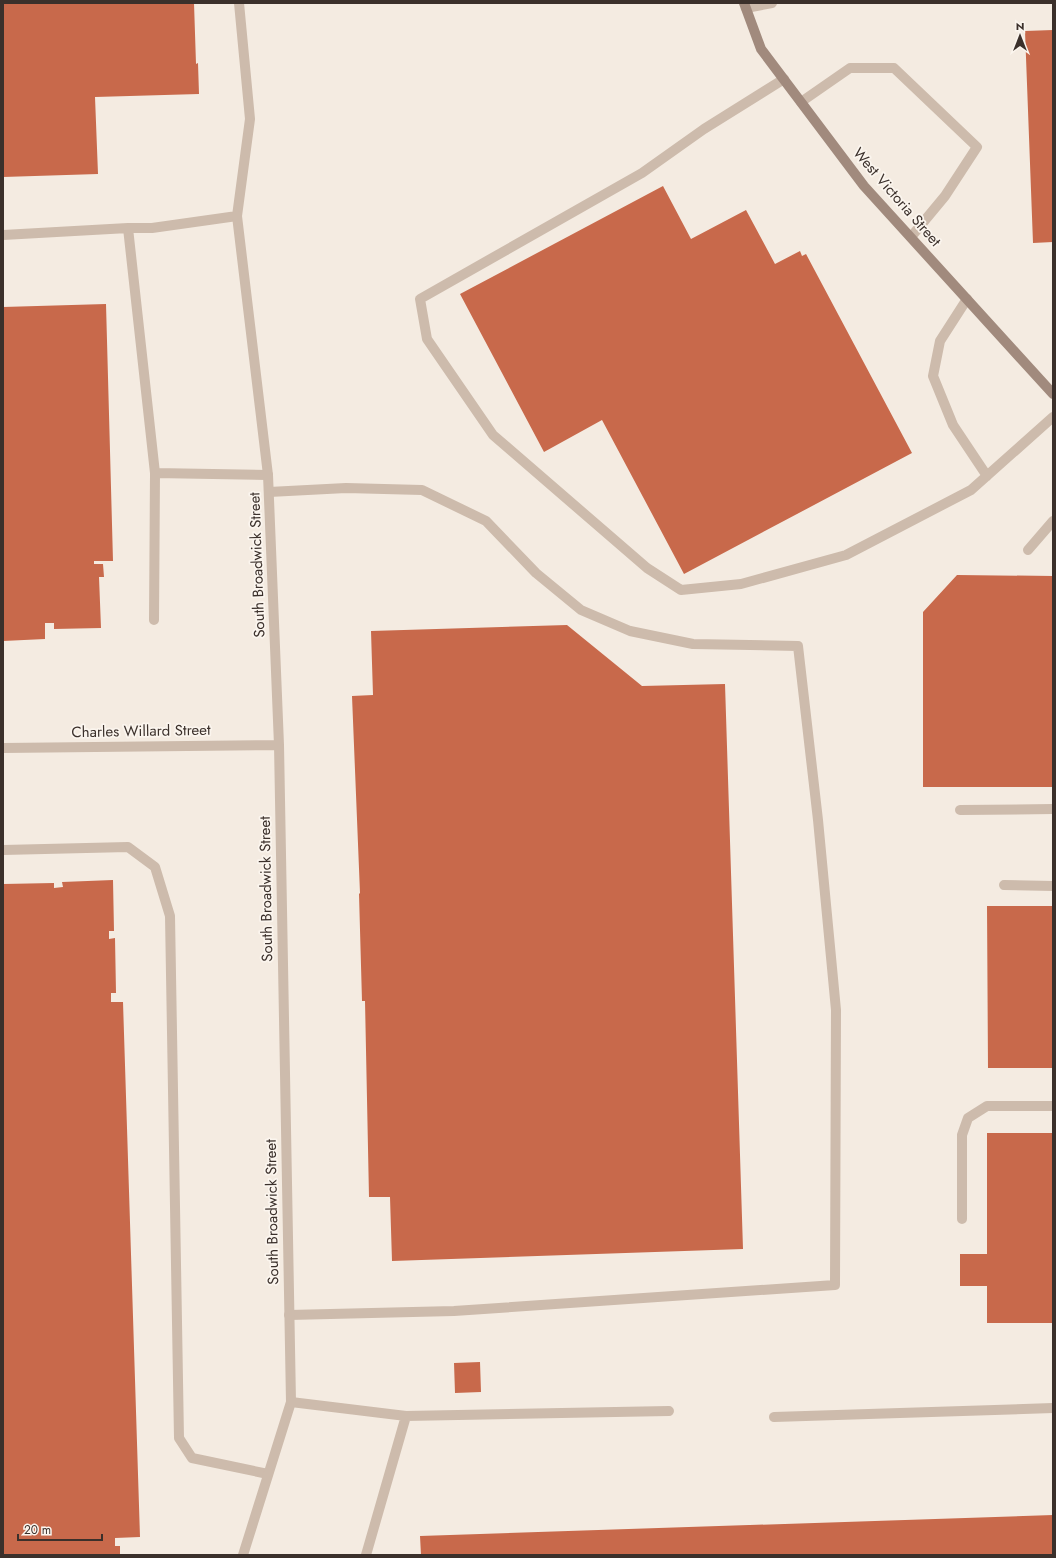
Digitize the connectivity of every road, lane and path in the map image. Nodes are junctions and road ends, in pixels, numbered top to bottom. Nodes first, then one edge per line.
1 (239, 3) edge
2 (772, 3) edge
3 (745, 6) edge
4 (784, 79) junction
5 (801, 102) junction
6 (237, 216) junction
7 (128, 228) junction
8 (3, 235) edge
9 (911, 237) junction
10 (967, 299) junction
11 (1053, 394) edge
12 (1053, 417) edge
13 (155, 473) junction
14 (268, 475) junction
15 (987, 476) junction
16 (269, 492) junction
17 (1053, 521) edge
18 (1028, 550) dead end
19 (154, 620) dead end
20 (278, 745) junction
21 (3, 748) edge
22 (1053, 809) edge
23 (960, 810) dead end
24 (3, 850) edge
25 (1004, 885) dead end
26 (1053, 886) edge
27 (1053, 1106) edge
28 (962, 1218) dead end
29 (289, 1315) junction
30 (291, 1402) junction
31 (1053, 1408) edge
32 (669, 1411) dead end
33 (406, 1416) junction
34 (774, 1417) dead end
35 (268, 1474) junction
36 (243, 1555) edge
37 (366, 1555) edge

1 - 6 street, South Broadwick Street
2 - 3 street
3 - 4 street, West Victoria Street
4 - 5 street, West Victoria Street
4 - 15 street
5 - 9 street, West Victoria Street
5 - 9 street
6 - 7 street
6 - 14 street, South Broadwick Street
7 - 8 street
7 - 13 street
9 - 10 street, West Victoria Street
10 - 11 street, West Victoria Street
10 - 15 street
12 - 15 street
13 - 14 street
13 - 19 street
14 - 16 street, South Broadwick Street
16 - 20 street, South Broadwick Street
16 - 29 street
17 - 18 street
20 - 21 street, Charles Willard Street
20 - 29 street, South Broadwick Street
22 - 23 street
24 - 35 street
25 - 26 street
27 - 28 street
29 - 30 street, South Broadwick Street
30 - 33 street
30 - 35 street, South Broadwick Street
31 - 34 street
32 - 33 street
33 - 37 street
35 - 36 street, South Broadwick Street

